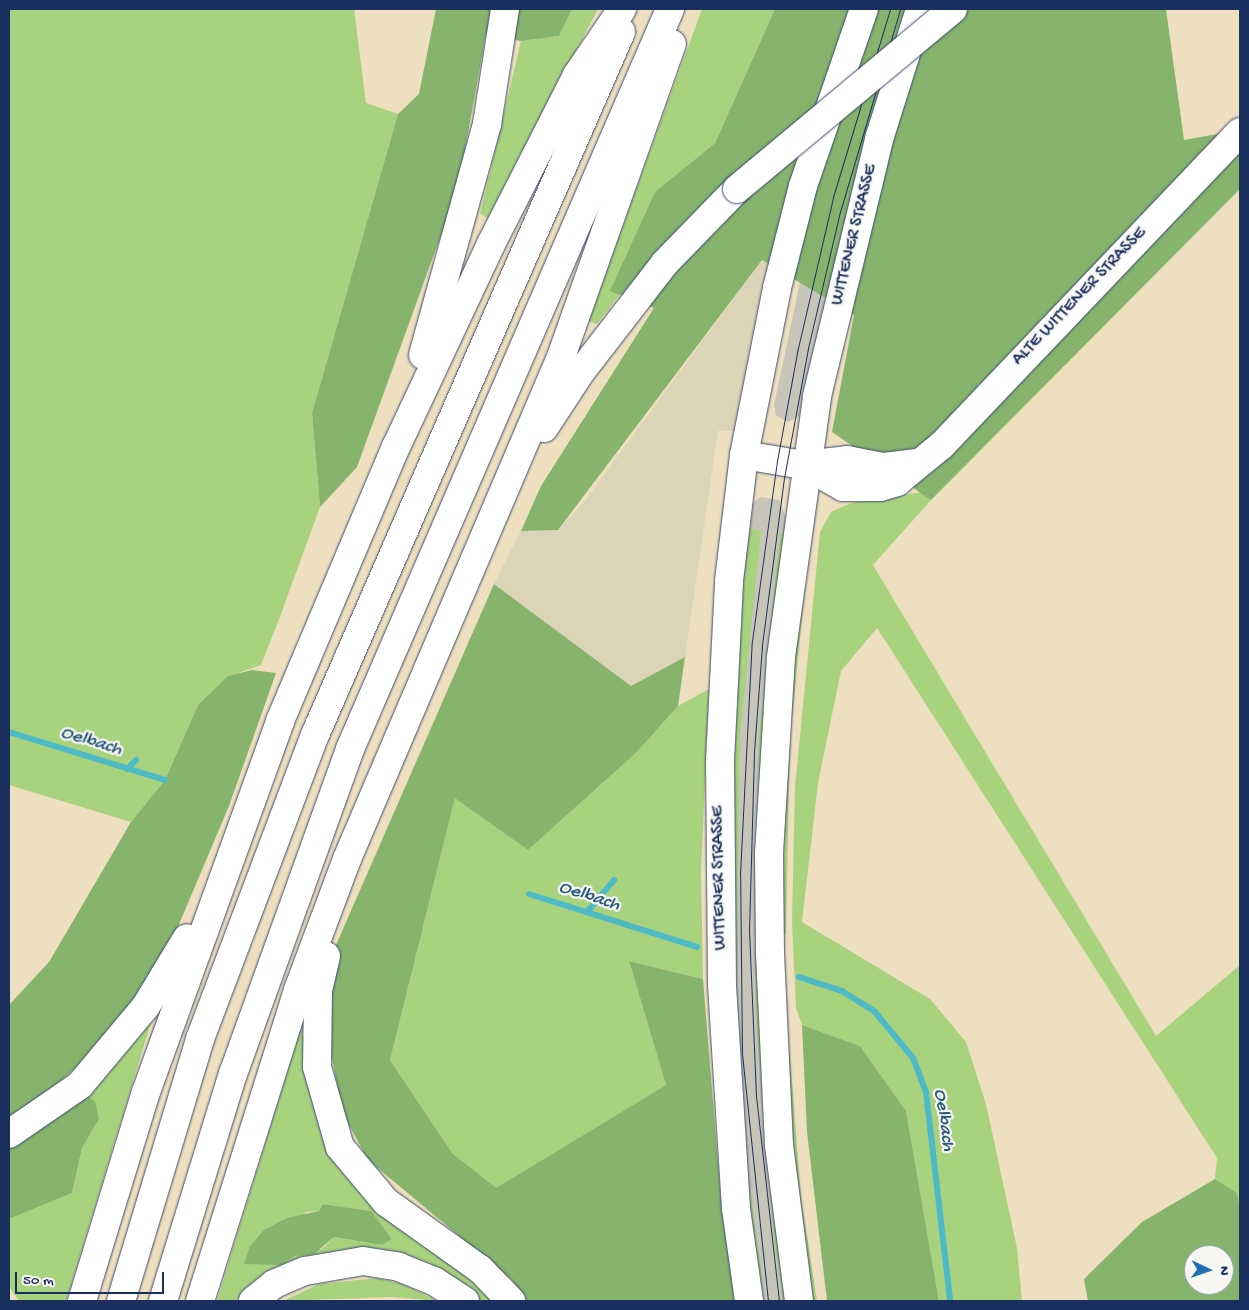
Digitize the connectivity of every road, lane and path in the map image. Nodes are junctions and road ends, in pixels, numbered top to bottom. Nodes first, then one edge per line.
1 (505, 9) edge
2 (622, 9) edge
3 (631, 9) edge
4 (670, 9) edge
5 (684, 9) edge
6 (864, 9) edge
7 (920, 9) edge
8 (953, 9) edge
9 (1240, 132) edge
10 (396, 447) junction
11 (744, 455) junction
12 (804, 465) junction
13 (501, 495) junction
14 (232, 847) junction
15 (347, 859) junction
16 (9, 1134) edge
17 (82, 1301) edge
18 (120, 1301) edge
19 (163, 1301) edge
20 (200, 1301) edge
21 (253, 1301) edge
22 (465, 1301) edge
23 (511, 1301) edge
24 (749, 1301) edge
25 (799, 1301) edge

1 - 10 main road
2 - 10 main road
3 - 18 main road
4 - 19 main road
5 - 13 main road
6 - 11 main road, WITTENER STRASSE
7 - 12 main road, WITTENER STRASSE
8 - 13 main road, bridge
9 - 12 main road, ALTE WITTENER STRASSE
10 - 14 main road
11 - 12 main road
11 - 24 main road, WITTENER STRASSE
12 - 25 main road, WITTENER STRASSE
13 - 15 main road
14 - 16 main road
14 - 17 main road
15 - 20 main road
15 - 23 main road
21 - 22 main road

